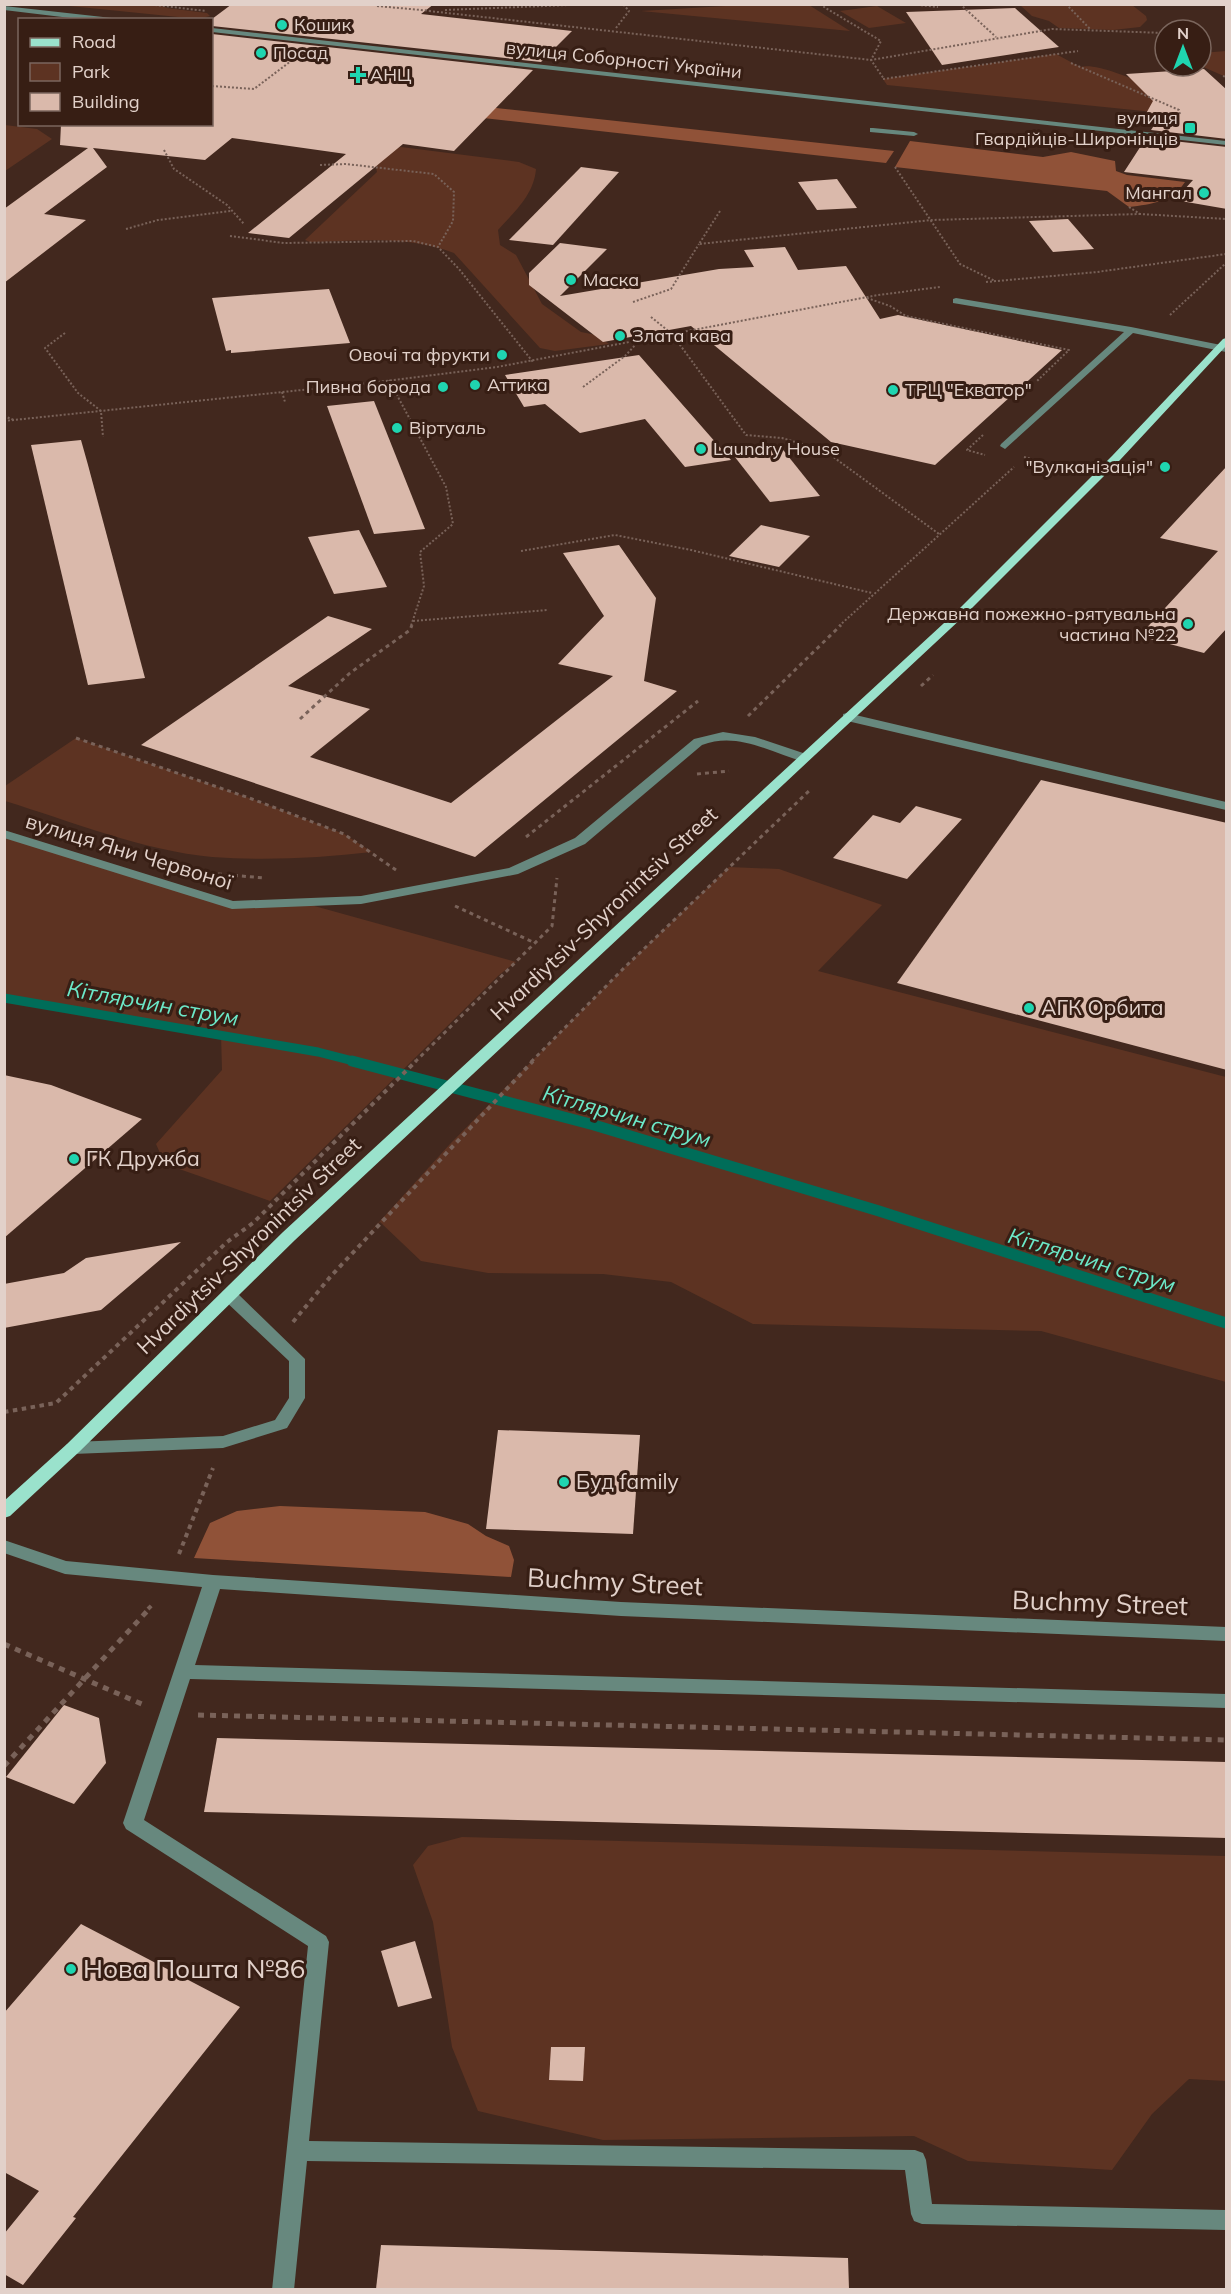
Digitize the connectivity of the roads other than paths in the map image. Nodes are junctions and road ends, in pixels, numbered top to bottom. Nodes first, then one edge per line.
1 (4, 8) edge
2 (94, 18) edge
3 (213, 30) edge
4 (1033, 123) junction
5 (873, 130) dead end
6 (914, 134) dead end
7 (1227, 143) edge
8 (1227, 148) edge
9 (956, 301) dead end
10 (1131, 330) junction
11 (1225, 346) edge
12 (1005, 446) dead end
13 (847, 717) junction
14 (805, 758) junction
15 (1227, 806) edge
16 (4, 834) edge
17 (230, 1295) junction
18 (73, 1448) junction
19 (4, 1512) edge
20 (4, 1546) edge
21 (213, 1582) junction
22 (1227, 1634) edge
23 (183, 1672) junction
24 (1227, 1701) edge
25 (297, 2151) junction
26 (1227, 2220) edge
27 (283, 2289) edge

1 - 2 street
3 - 4 street, вулиця Соборності України
4 - 7 street, вулиця Соборності України
4 - 8 street, вулиця Соборності України
5 - 6 street
9 - 10 street
10 - 11 street
10 - 12 street
11 - 13 main road, Hvardiytsiv-Shyronintsiv Street
13 - 14 main road, Hvardiytsiv-Shyronintsiv Street
13 - 15 street
14 - 16 street, вулиця Яни Червоної
14 - 17 main road, Hvardiytsiv-Shyronintsiv Street
17 - 18 main road, Hvardiytsiv-Shyronintsiv Street
17 - 18 street
18 - 19 main road, Hvardiytsiv-Shyronintsiv Street
20 - 21 street, Buchmy Street
21 - 22 street, Buchmy Street
21 - 23 street
23 - 24 street
23 - 25 street
25 - 26 street
25 - 27 street

